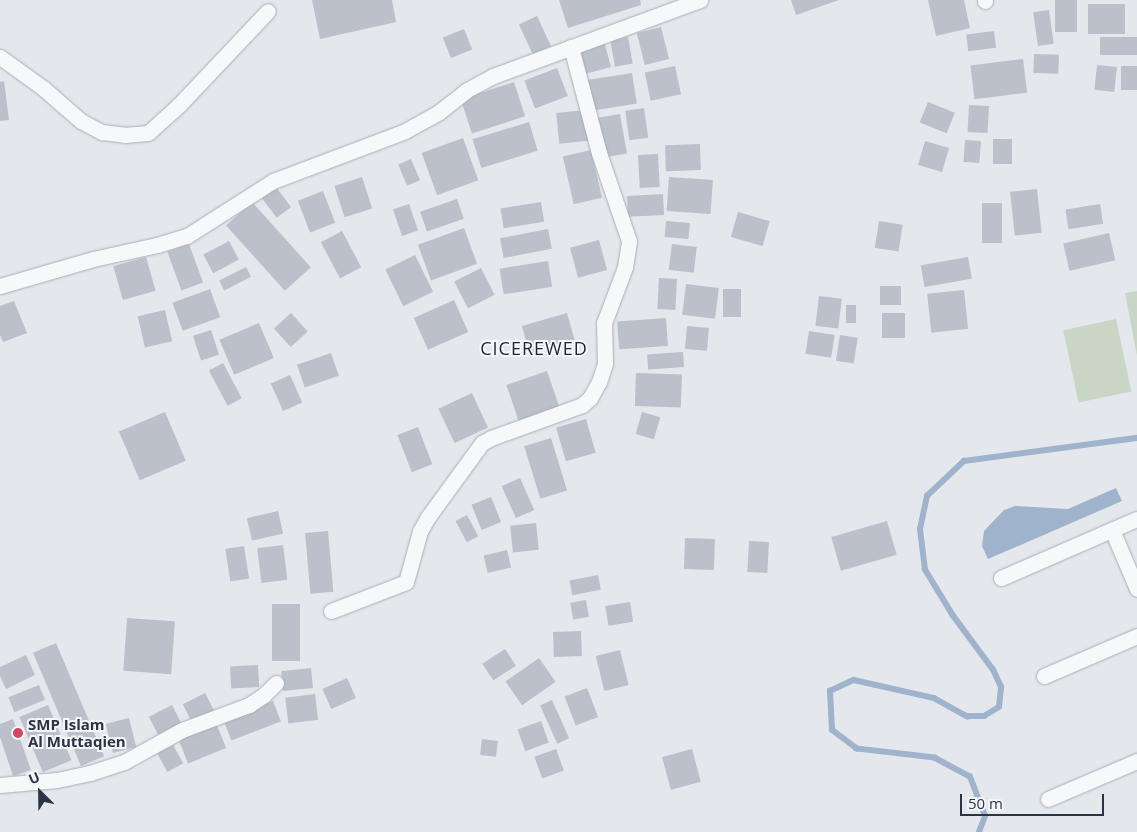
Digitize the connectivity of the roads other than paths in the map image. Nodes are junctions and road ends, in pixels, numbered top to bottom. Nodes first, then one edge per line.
1 (700, 0) edge
2 (268, 11) dead end
3 (572, 48) junction
4 (0, 57) edge
5 (0, 286) edge
6 (1137, 519) edge
7 (1112, 530) junction
8 (1001, 578) dead end
9 (1137, 588) edge
10 (330, 611) dead end
11 (1137, 636) edge
12 (1044, 676) dead end
13 (276, 683) dead end
14 (1137, 761) edge
15 (0, 785) edge
16 (1048, 799) dead end

1 - 3 street
2 - 4 street
3 - 5 street
3 - 10 street
6 - 7 street
7 - 8 street
7 - 9 street
11 - 12 street
13 - 15 street
14 - 16 street

